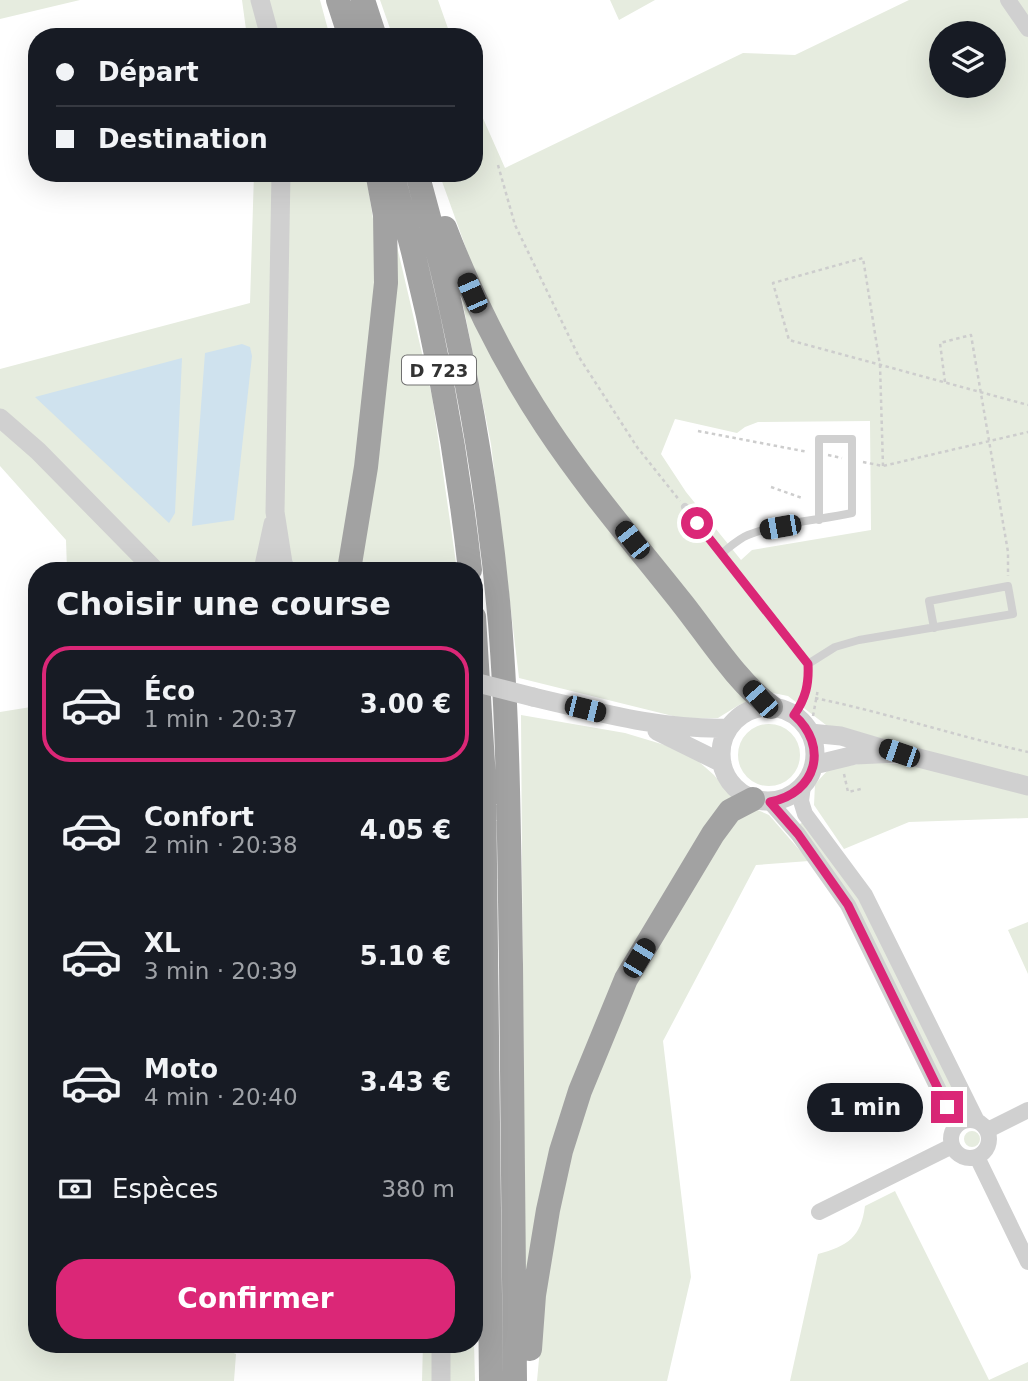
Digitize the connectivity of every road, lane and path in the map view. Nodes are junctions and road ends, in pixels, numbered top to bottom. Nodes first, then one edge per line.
1 (260, 0) edge
2 (338, 0) edge
3 (363, 0) edge
4 (1009, 0) edge
5 (268, 28) edge
6 (347, 28) edge
7 (372, 28) edge
8 (1028, 29) edge
9 (498, 165) dead end
10 (281, 182) edge
11 (378, 182) edge
12 (393, 182) edge
13 (419, 182) edge
14 (430, 182) edge
15 (880, 365) junction
16 (945, 383) junction
17 (981, 393) junction
18 (1028, 405) edge
19 (0, 418) edge
20 (883, 466) dead end
21 (771, 486) dead end
22 (802, 498) dead end
23 (685, 507) joint
24 (275, 512) junction
25 (819, 520) junction
26 (721, 554) junction
27 (147, 562) edge
28 (264, 562) edge
29 (283, 562) edge
30 (350, 562) edge
31 (469, 562) edge
32 (1009, 586) junction
33 (934, 628) junction
34 (808, 664) junction
35 (817, 682) dead end
36 (483, 684) edge
37 (805, 696) junction
38 (816, 699) junction
39 (783, 711) junction
40 (637, 722) junction
41 (812, 727) junction
42 (729, 729) junction
43 (1028, 752) edge
44 (899, 753) junction
45 (722, 762) junction
46 (483, 763) edge
47 (814, 765) junction
48 (842, 767) dead end
49 (803, 786) junction
50 (1028, 786) edge
51 (861, 789) dead end
52 (762, 800) junction
53 (1028, 1110) edge
54 (956, 1125) junction
55 (983, 1125) junction
56 (952, 1146) junction
57 (977, 1157) junction
58 (483, 1168) edge
59 (489, 1185) junction
60 (819, 1212) dead end
61 (1028, 1262) edge
62 (440, 1353) edge
63 (441, 1381) edge
64 (491, 1381) edge
65 (516, 1381) edge
66 (528, 1381) edge

1 - 5 street
2 - 6 highway
3 - 7 highway
4 - 8 street
9 - 23 path
10 - 24 street
11 - 30 highway
12 - 31 highway, D 723
13 - 65 highway, D 723
14 - 39 highway
15 - 15 path
15 - 16 path
15 - 20 path
16 - 17 path
16 - 17 path
17 - 18 path
17 - 32 path
19 - 27 street
21 - 22 path
23 - 26 lane
24 - 28 street
24 - 29 street
25 - 25 lane
25 - 26 lane
26 - 34 lane
32 - 33 lane
32 - 33 lane
33 - 34 lane
34 - 37 lane
35 - 38 path
36 - 40 street, bridge
37 - 38 path
37 - 39 lane
38 - 41 path
38 - 43 path
39 - 41 street
39 - 42 street
40 - 42 street
40 - 45 street
41 - 44 street
41 - 47 street
42 - 45 street
44 - 47 street
44 - 50 street
45 - 52 street
46 - 59 highway
47 - 49 street
48 - 51 path
49 - 52 street
49 - 55 street
52 - 54 street
52 - 66 highway
53 - 55 street
54 - 55 street
54 - 56 street
55 - 57 street
56 - 57 street
56 - 60 street
57 - 61 street
58 - 59 highway
59 - 64 highway
62 - 63 street

